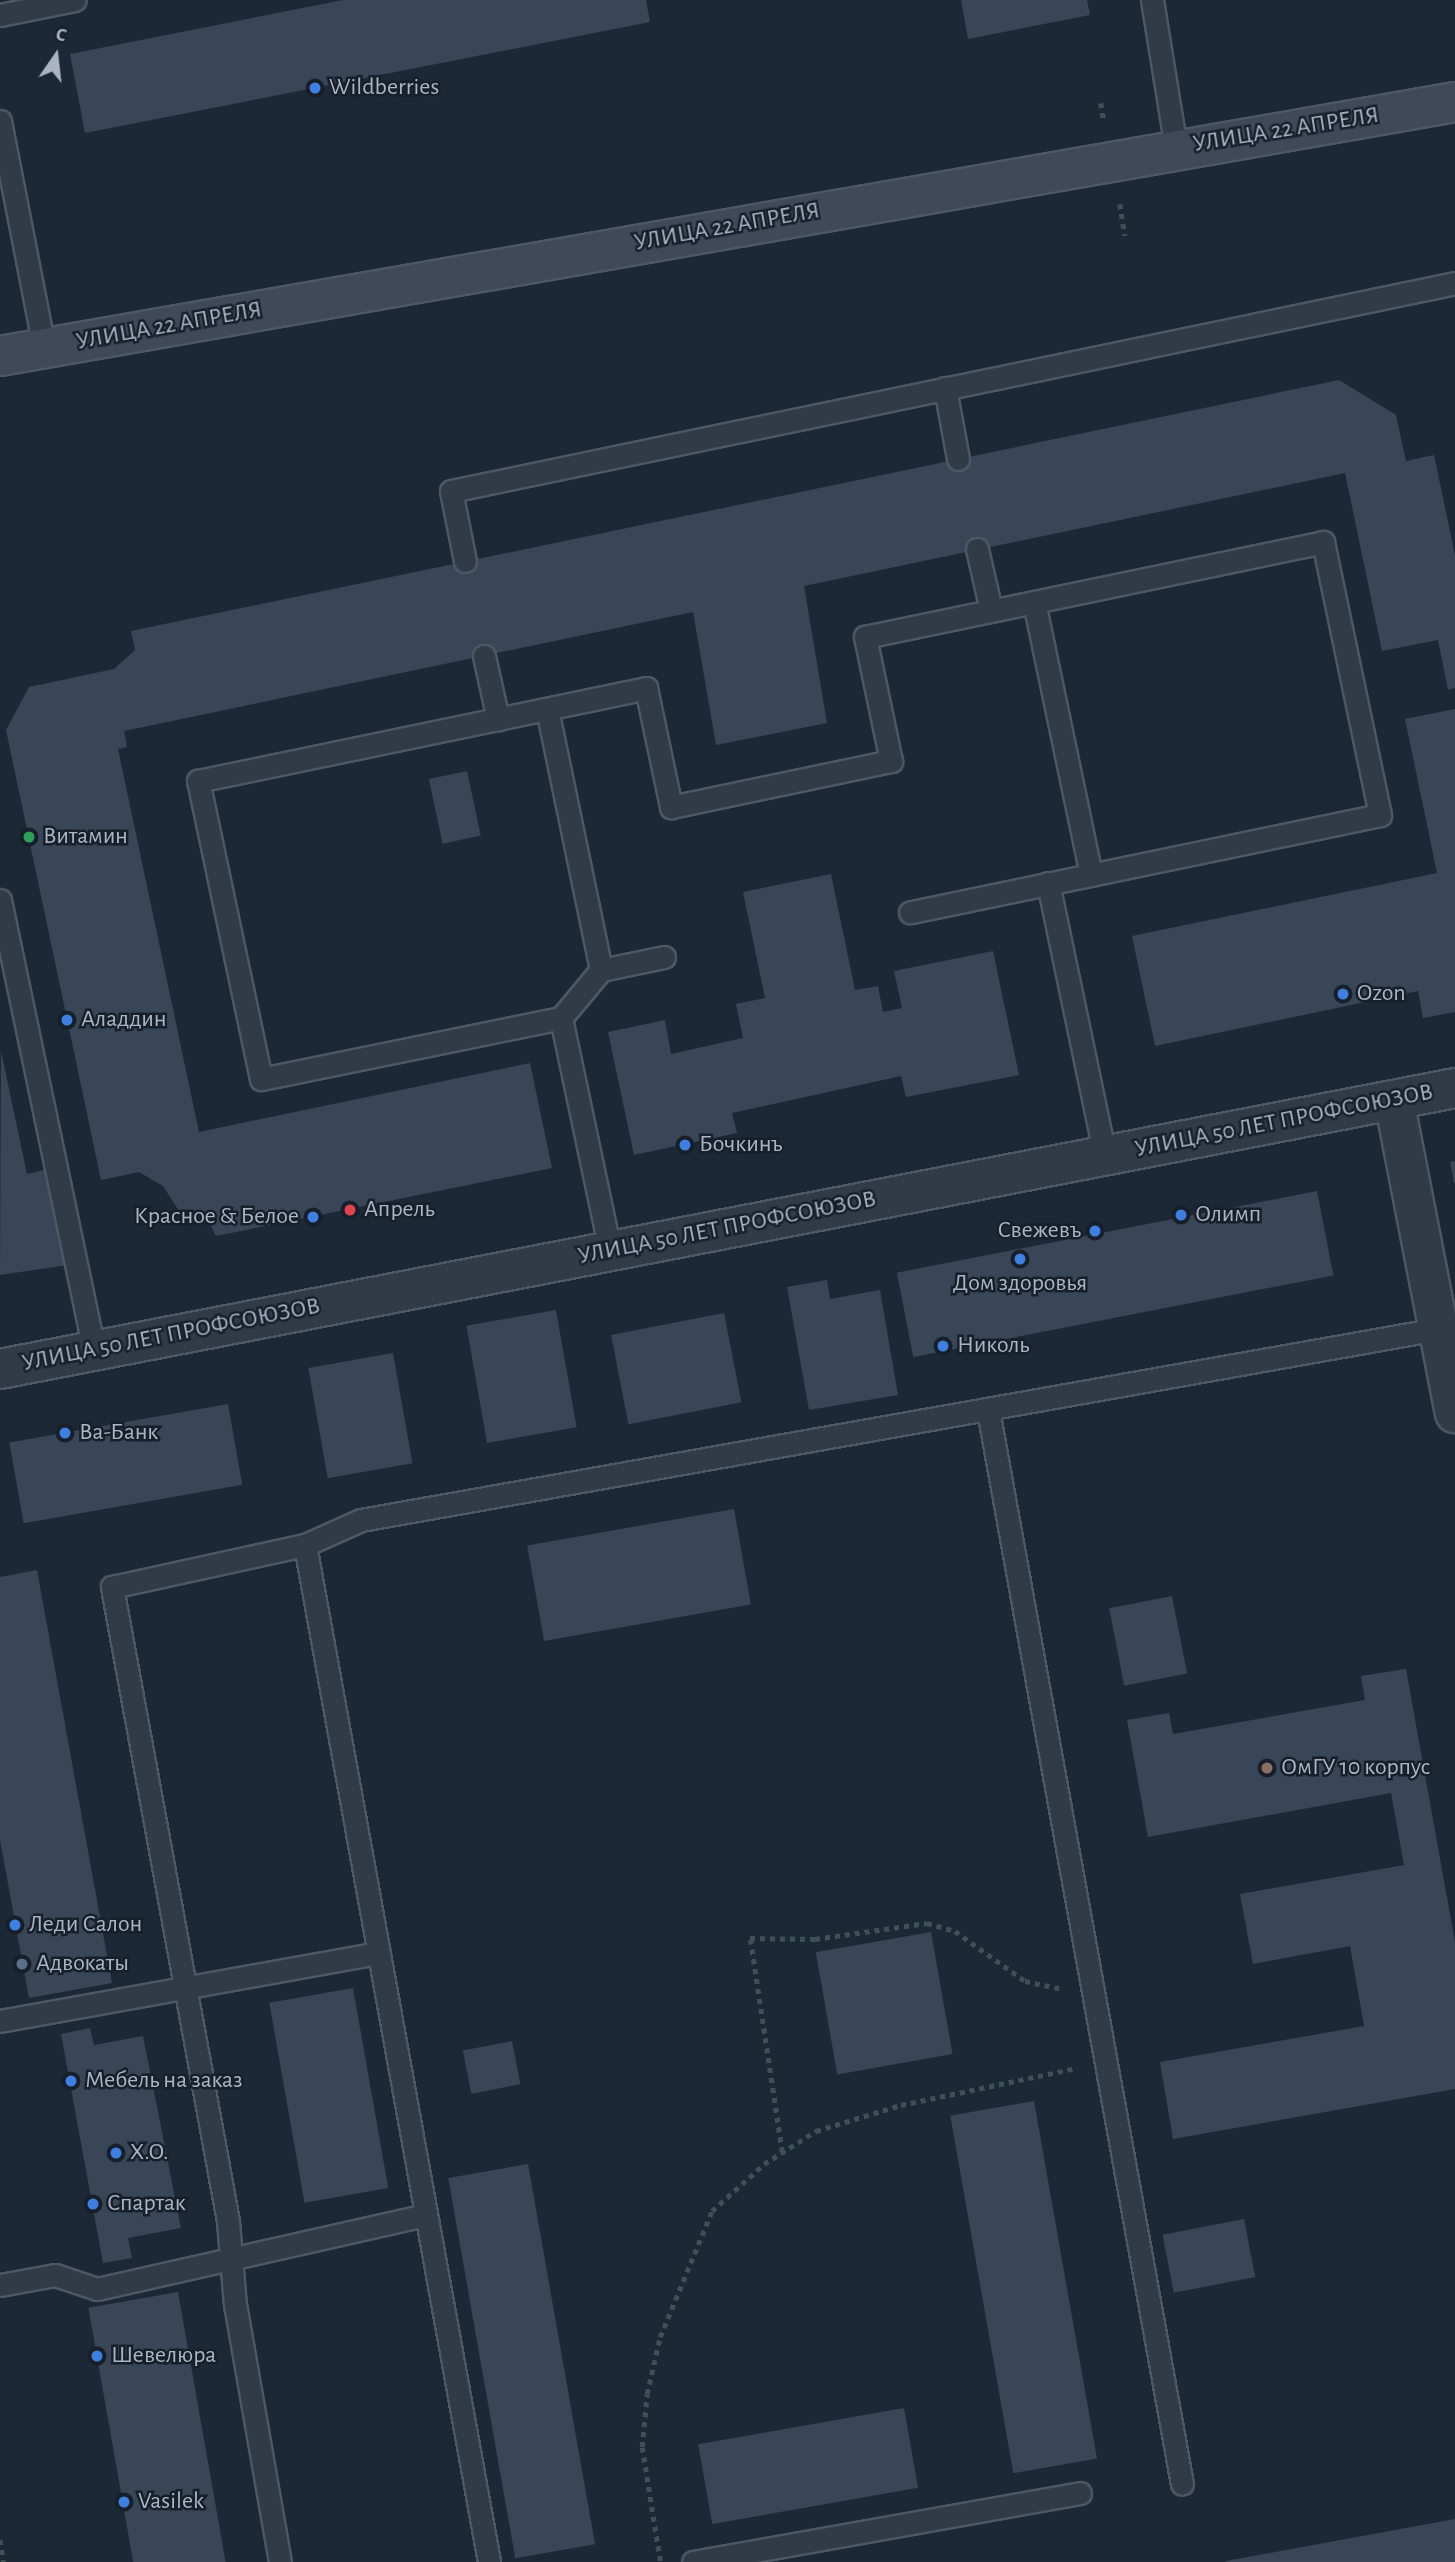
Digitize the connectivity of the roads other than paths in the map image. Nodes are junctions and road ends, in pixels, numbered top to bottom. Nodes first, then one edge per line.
1 (75, 0) edge
2 (1152, 0) edge
3 (0, 15) edge
4 (1455, 102) edge
5 (0, 121) edge
6 (1176, 149) junction
7 (1455, 283) edge
8 (44, 348) junction
9 (0, 356) edge
10 (945, 388) junction
11 (958, 459) dead end
12 (977, 549) dead end
13 (465, 561) dead end
14 (1034, 602) junction
15 (991, 611) junction
16 (484, 656) dead end
17 (547, 709) junction
18 (498, 719) junction
19 (1091, 875) junction
20 (1048, 883) junction
21 (0, 900) edge
22 (911, 912) dead end
23 (664, 957) dead end
24 (601, 970) junction
25 (561, 1018) junction
26 (1455, 1088) edge
27 (1394, 1100) junction
28 (1105, 1155) junction
29 (610, 1251) junction
30 (1438, 1329) junction
31 (94, 1348) junction
32 (0, 1369) edge
33 (988, 1410) junction
34 (1455, 1413) edge
35 (305, 1545) junction
36 (379, 1953) junction
37 (182, 1988) junction
38 (0, 2021) edge
39 (425, 2215) junction
40 (233, 2259) junction
41 (0, 2285) edge
42 (1182, 2484) dead end
43 (1080, 2493) dead end
44 (280, 2562) edge
45 (489, 2562) edge
46 (693, 2562) edge

1 - 3 lane
2 - 6 lane
4 - 6 main road, УЛИЦА 22 АПРЕЛЯ
5 - 8 lane
6 - 8 main road, УЛИЦА 22 АПРЕЛЯ
7 - 10 lane
8 - 9 main road, УЛИЦА 22 АПРЕЛЯ
10 - 11 lane
10 - 13 lane
12 - 15 lane
14 - 15 lane
14 - 19 lane
14 - 19 lane
15 - 17 lane
16 - 18 lane
17 - 18 lane
17 - 24 lane
18 - 25 lane
19 - 20 lane
20 - 22 lane
20 - 28 lane
21 - 31 lane
23 - 24 lane
24 - 25 lane
25 - 29 lane
26 - 27 street, УЛИЦА 50 ЛЕТ ПРОФСОЮЗОВ
27 - 28 street, УЛИЦА 50 ЛЕТ ПРОФСОЮЗОВ
27 - 30 street
28 - 29 street, УЛИЦА 50 ЛЕТ ПРОФСОЮЗОВ
29 - 31 street, УЛИЦА 50 ЛЕТ ПРОФСОЮЗОВ
30 - 33 lane
30 - 34 street
31 - 32 street, УЛИЦА 50 ЛЕТ ПРОФСОЮЗОВ
33 - 35 lane
33 - 42 lane
35 - 36 lane
35 - 37 lane
36 - 37 lane
36 - 39 lane
37 - 38 lane
37 - 40 lane
39 - 40 lane
39 - 45 lane
40 - 41 lane
40 - 44 lane
43 - 46 lane

